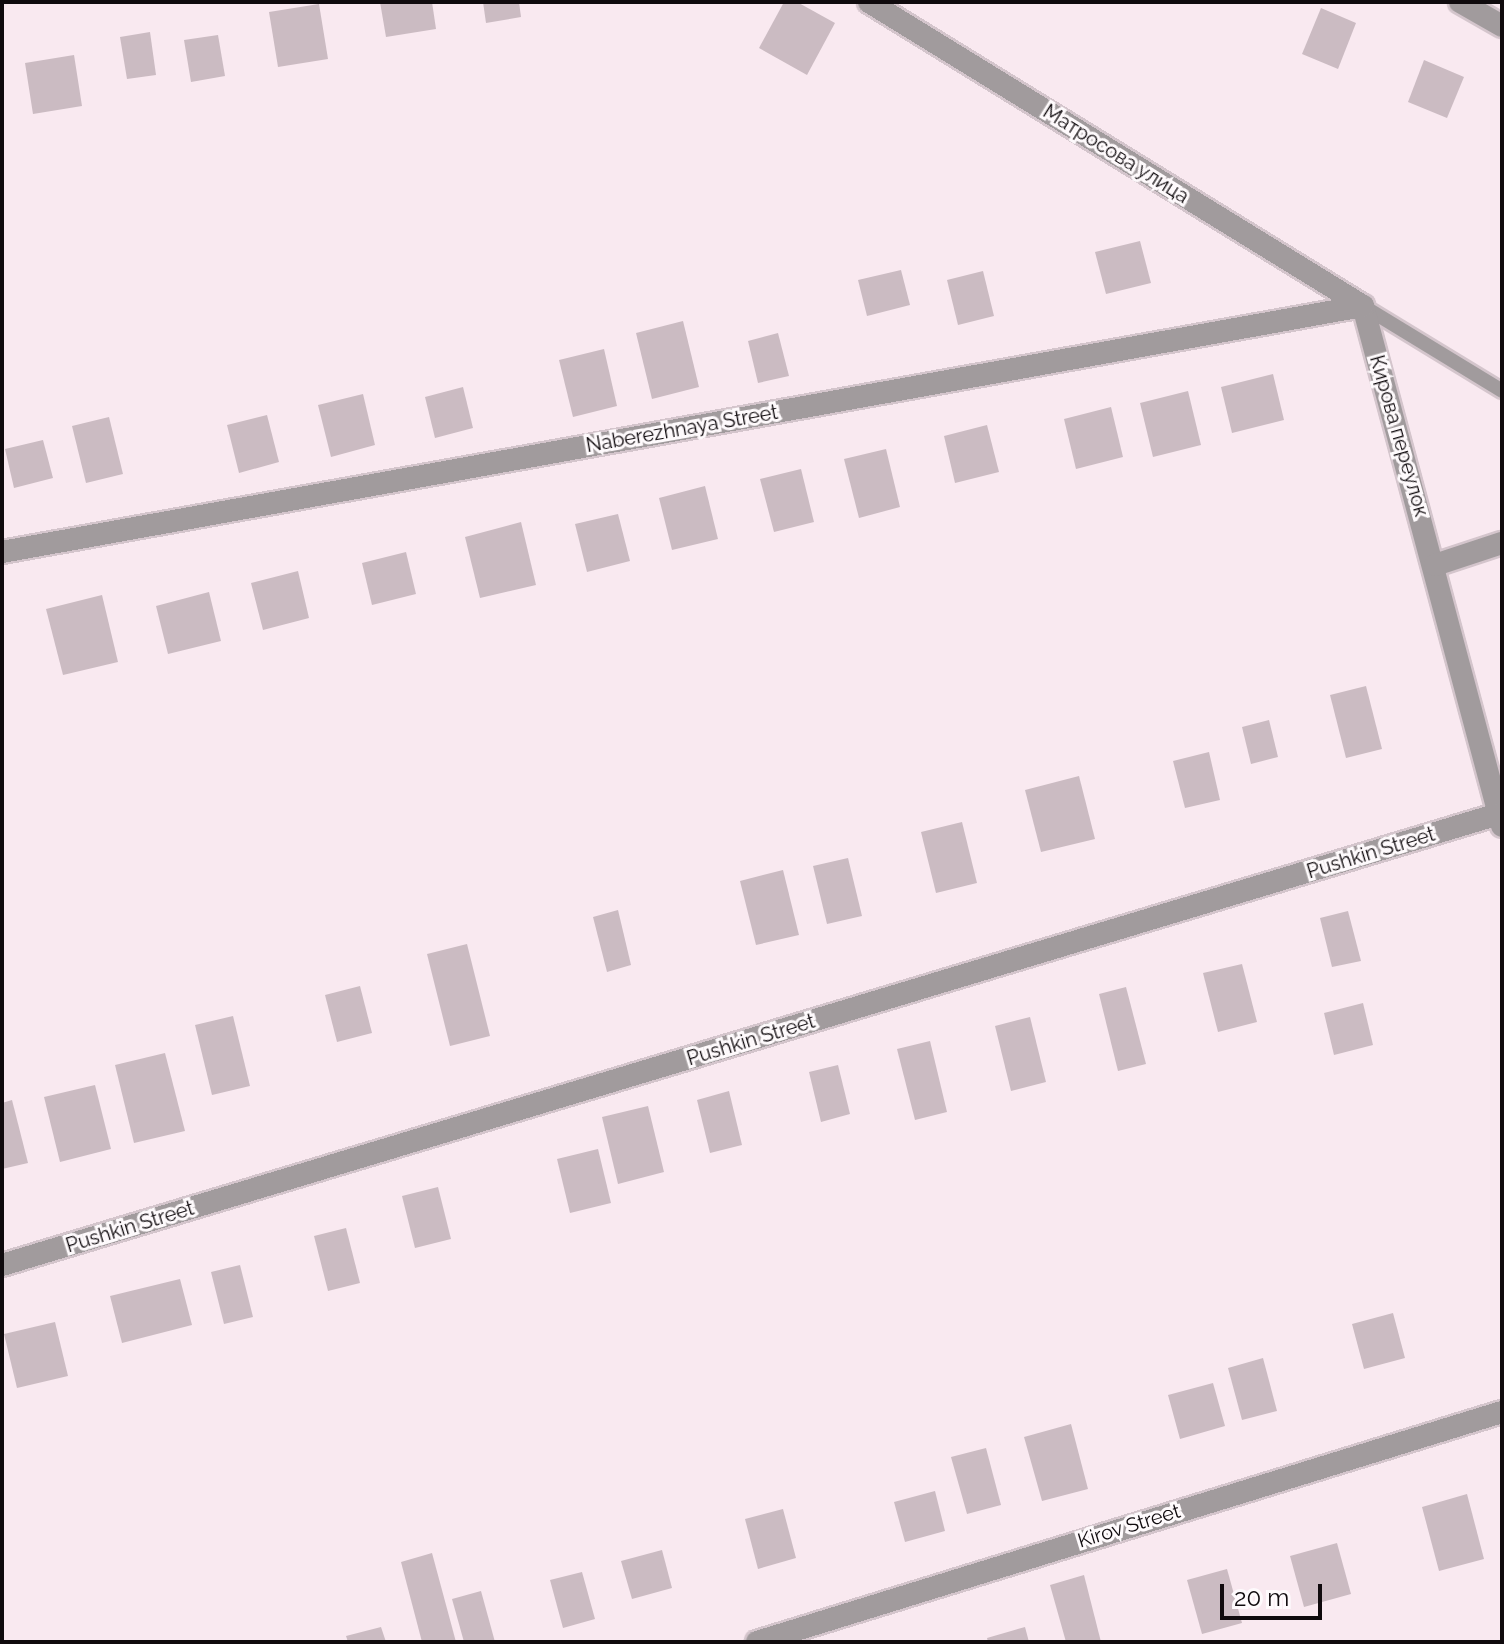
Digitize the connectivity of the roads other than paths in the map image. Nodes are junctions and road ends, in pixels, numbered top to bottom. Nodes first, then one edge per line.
1 (869, 2) edge
2 (1460, 2) edge
3 (1502, 26) edge
4 (1363, 306) junction
5 (1502, 391) edge
6 (1502, 543) edge
7 (2, 552) edge
8 (1435, 565) junction
9 (1495, 769) edge
10 (1500, 820) edge
11 (2, 1265) edge
12 (1502, 1412) edge
13 (757, 1642) edge

1 - 4 street, Матросова улица
2 - 3 street
4 - 5 lane
4 - 7 street, Naberezhnaya Street
4 - 8 street, Кирова переулок
6 - 8 street
8 - 9 street, Кирова переулок
9 - 10 street, Кирова переулок
10 - 11 street, Pushkin Street
12 - 13 street, Kirov Street

